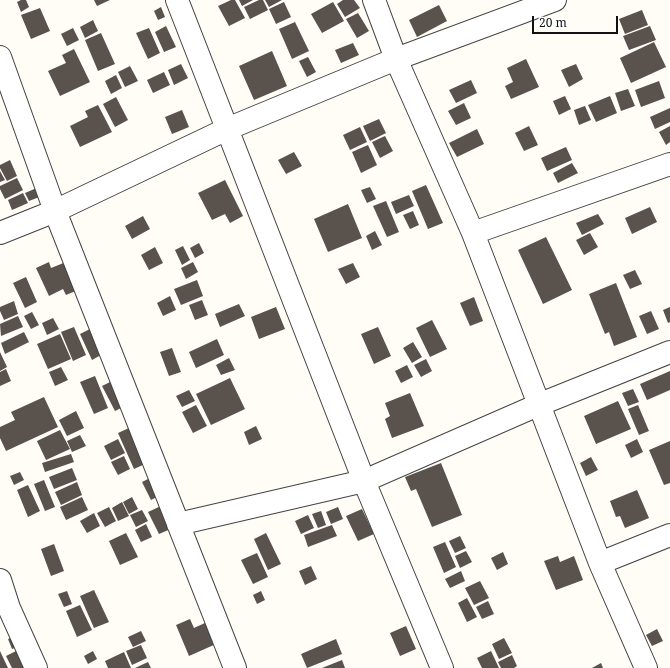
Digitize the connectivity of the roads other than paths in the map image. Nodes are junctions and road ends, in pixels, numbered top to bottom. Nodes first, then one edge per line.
1 (177, 0) edge
2 (374, 0) edge
3 (555, 0) edge
4 (0, 57) edge
5 (396, 59) junction
6 (228, 129) junction
7 (670, 164) edge
8 (55, 211) junction
9 (0, 233) edge
10 (472, 233) junction
11 (670, 352) edge
12 (538, 405) junction
13 (364, 481) junction
14 (178, 524) junction
15 (670, 535) edge
16 (600, 563) junction
17 (0, 580) edge
18 (4, 609) edge
19 (36, 668) edge
20 (235, 668) edge
21 (442, 668) edge
22 (646, 668) edge

1 - 6 street
2 - 5 street
3 - 5 street
4 - 8 street
5 - 6 street
5 - 10 street
6 - 8 street
6 - 13 street
7 - 10 street
8 - 9 street
8 - 14 street
10 - 12 street
11 - 12 street
12 - 13 street
12 - 16 street
13 - 14 street
13 - 21 street
14 - 20 street
15 - 16 street
16 - 22 street
17 - 18 street
18 - 19 street

